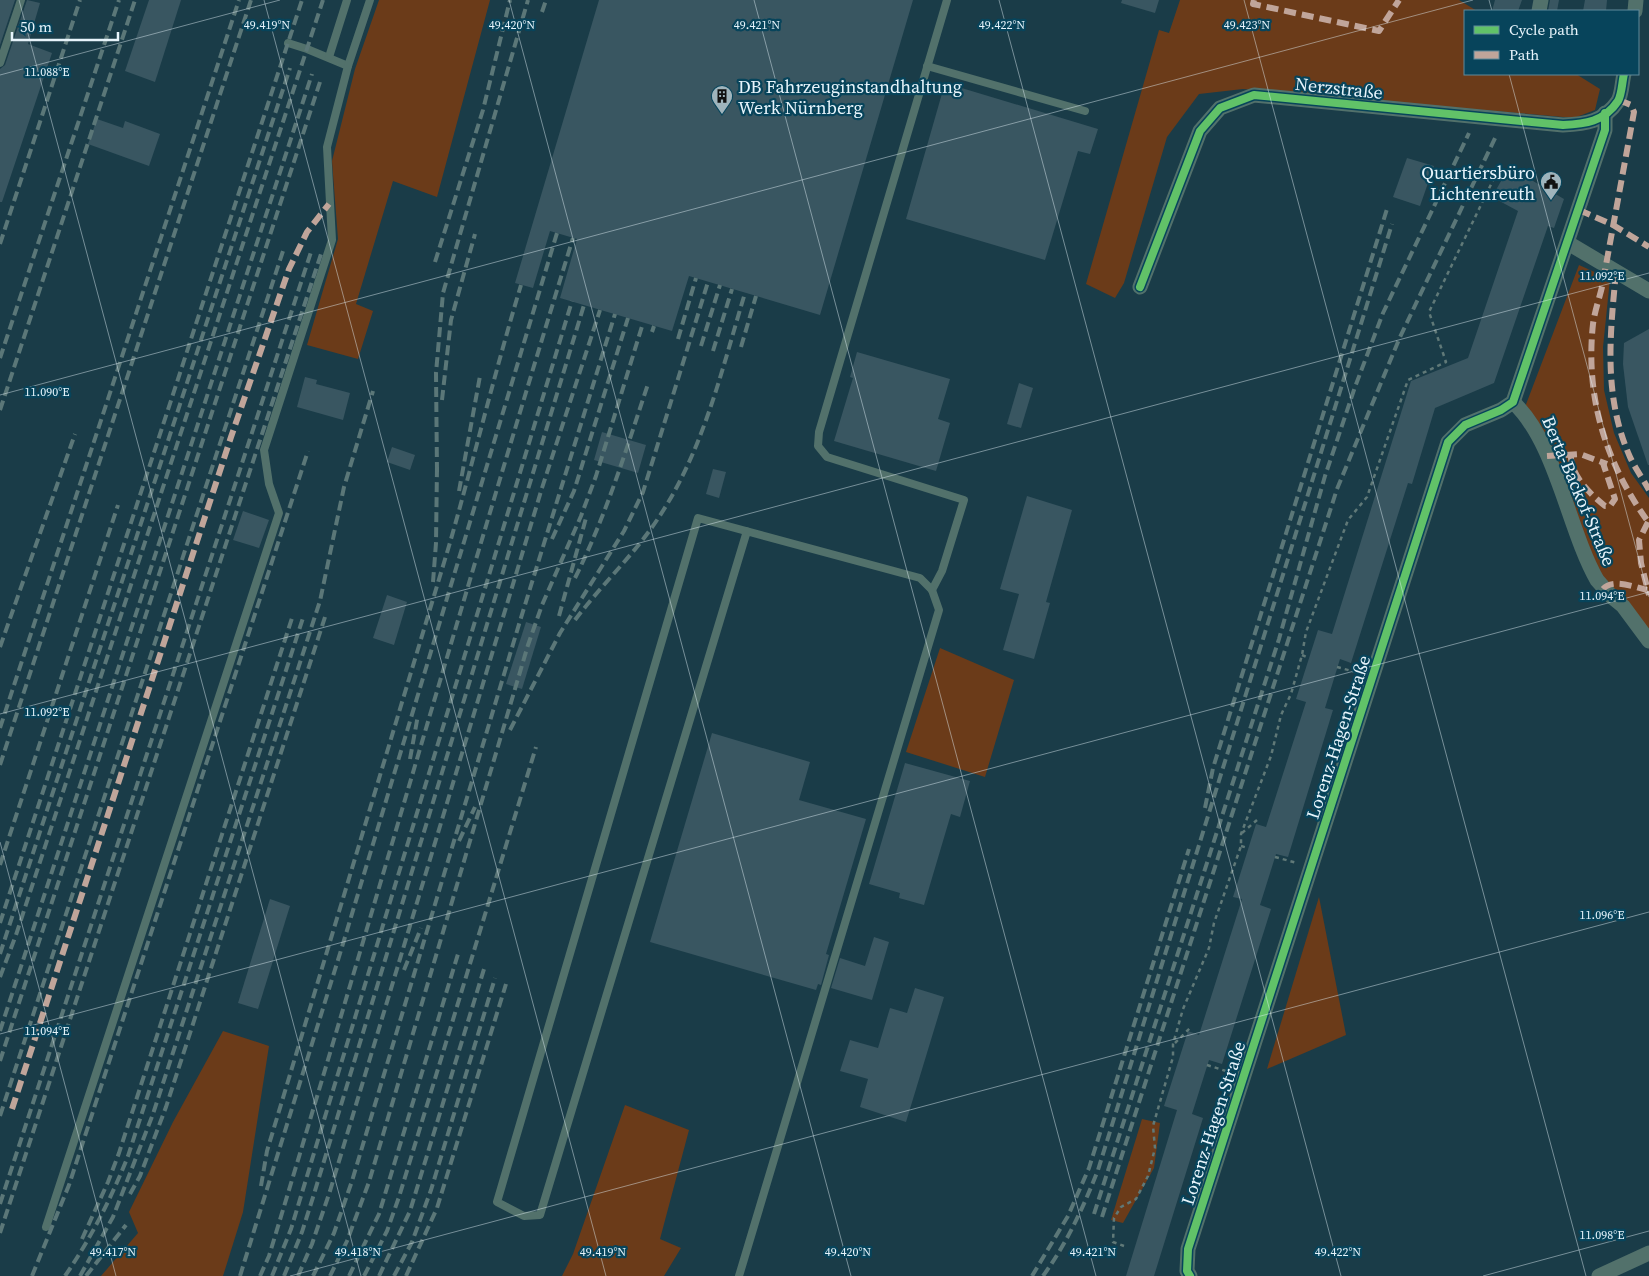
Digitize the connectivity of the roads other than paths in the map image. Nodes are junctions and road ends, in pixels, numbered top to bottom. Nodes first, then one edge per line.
1 (21, 0) edge
2 (347, 0) edge
3 (370, 0) edge
4 (947, 0) edge
5 (288, 43) dead end
6 (329, 57) junction
7 (0, 63) edge
8 (348, 66) junction
9 (927, 66) junction
10 (1624, 75) edge
11 (1085, 110) dead end
12 (1605, 113) junction
13 (1568, 243) junction
14 (1140, 287) dead end
15 (1649, 291) edge
16 (1513, 402) junction
17 (747, 531) junction
18 (932, 590) junction
19 (1649, 641) edge
20 (46, 1227) dead end
21 (1649, 1253) edge
22 (739, 1276) edge
23 (1190, 1276) edge
24 (1599, 1276) edge

1 - 7 lane
2 - 6 lane
3 - 8 lane
4 - 9 lane
5 - 6 lane
6 - 8 lane
8 - 20 lane
9 - 11 lane
9 - 18 lane
10 - 12 street, Nerzstraße
12 - 13 street
12 - 14 street, Nerzstraße
13 - 15 street
13 - 16 street
16 - 19 street, Berta-Backof-Straße
16 - 23 street, Lorenz-Hagen-Straße
17 - 17 lane
17 - 18 lane
18 - 22 lane
21 - 24 street

